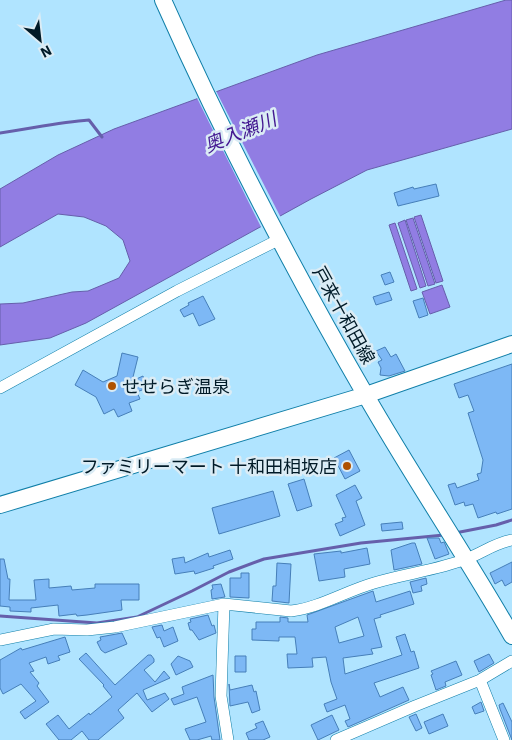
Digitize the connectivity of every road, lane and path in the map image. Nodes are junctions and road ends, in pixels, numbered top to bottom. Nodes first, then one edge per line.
1 (163, 0) edge
2 (278, 237) junction
3 (512, 344) edge
4 (0, 388) edge
5 (366, 395) junction
6 (0, 505) edge
7 (512, 540) edge
8 (466, 559) junction
9 (224, 604) junction
10 (512, 636) edge
11 (0, 640) edge
12 (512, 661) edge
13 (480, 680) junction
14 (228, 740) edge
15 (336, 740) edge
16 (504, 740) edge

1 - 2 main road, 戸来十和田線
2 - 4 street
2 - 5 main road, 戸来十和田線
3 - 5 main road
5 - 6 main road
5 - 8 main road, 戸来十和田線
7 - 8 street
8 - 9 street
8 - 10 main road, 戸来十和田線
9 - 11 street
9 - 14 street
12 - 13 street
13 - 15 street
13 - 16 street

